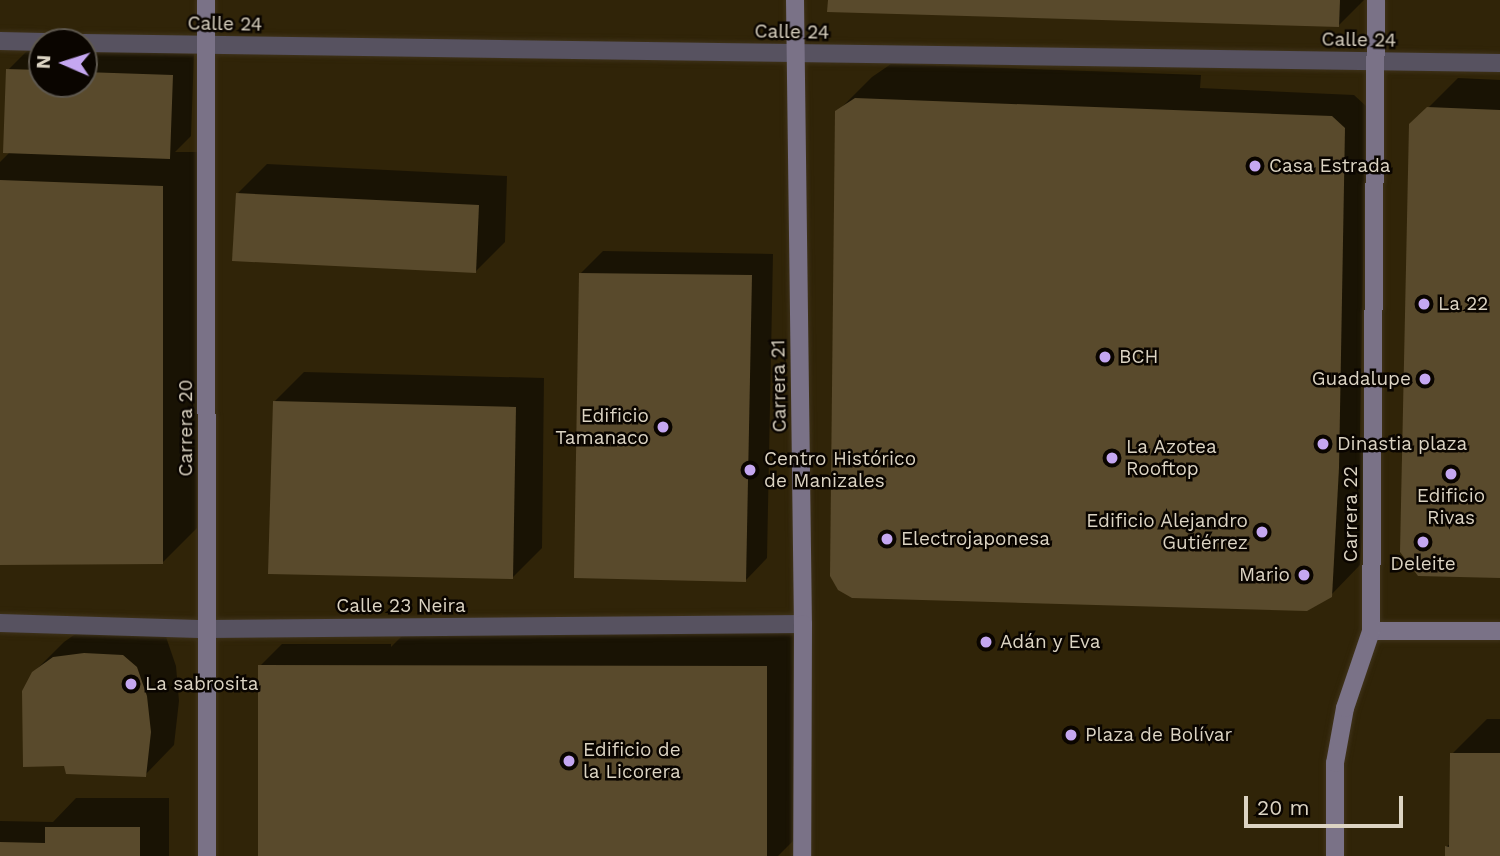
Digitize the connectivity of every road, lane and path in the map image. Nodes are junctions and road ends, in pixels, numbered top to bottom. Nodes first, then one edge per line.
1 (206, 0) edge
2 (795, 0) edge
3 (1376, 0) edge
4 (0, 41) edge
5 (28, 42) edge
6 (98, 43) edge
7 (206, 44) junction
8 (795, 53) junction
9 (1376, 61) junction
10 (1500, 63) edge
11 (0, 623) edge
12 (803, 624) junction
13 (207, 629) junction
14 (1371, 631) junction
15 (1500, 631) edge
16 (207, 856) edge
17 (802, 856) edge
18 (1335, 856) edge

1 - 7 main road, Carrera 20
2 - 8 main road, Carrera 21
3 - 9 main road, Carrera 22
4 - 5 street
6 - 7 street, Calle 24
7 - 8 street, Calle 24
7 - 13 main road, Carrera 20
8 - 9 street, Calle 24
8 - 12 main road, Carrera 21
9 - 10 street, Calle 24
9 - 14 main road, Carrera 22
11 - 13 street, Calle 23 Neira
12 - 13 street, Calle 23 Neira
12 - 17 main road, Carrera 21
13 - 16 main road, Carrera 20
14 - 15 main road
14 - 18 main road, Carrera 22

